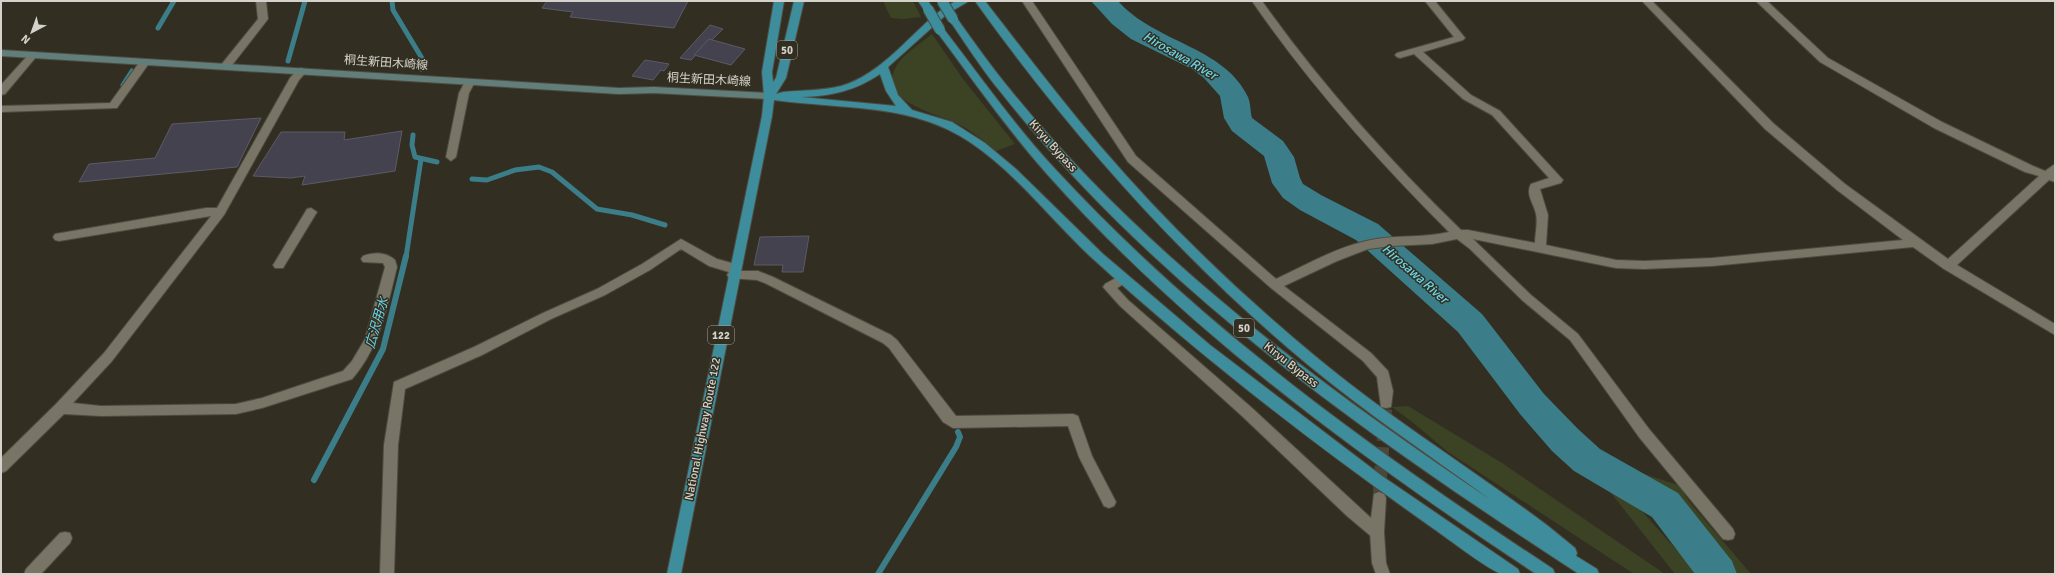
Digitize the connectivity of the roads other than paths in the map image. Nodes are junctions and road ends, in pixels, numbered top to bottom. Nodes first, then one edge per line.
1 (261, 1) edge
2 (778, 1) edge
3 (799, 1) edge
4 (942, 1) edge
5 (964, 1) edge
6 (980, 1) edge
7 (1027, 1) edge
8 (1257, 1) edge
9 (1430, 1) edge
10 (1647, 1) edge
11 (1761, 1) edge
12 (926, 5) edge
13 (1416, 51) junction
14 (1, 53) edge
15 (33, 55) junction
16 (1400, 55) dead end
17 (145, 62) junction
18 (884, 66) junction
19 (225, 67) junction
20 (302, 71) junction
21 (470, 82) junction
22 (1, 92) edge
23 (769, 96) junction
24 (1, 109) edge
25 (908, 111) junction
26 (451, 157) dead end
27 (2052, 174) edge
28 (220, 212) junction
29 (311, 212) dead end
30 (1458, 234) junction
31 (59, 237) dead end
32 (1914, 243) junction
33 (1540, 250) junction
34 (368, 259) dead end
35 (279, 265) dead end
36 (1948, 266) junction
37 (734, 272) junction
38 (1124, 279) junction
39 (1275, 285) junction
40 (2055, 330) edge
41 (1386, 403) tunnel mouth
42 (61, 408) junction
43 (1, 467) edge
44 (1379, 498) tunnel mouth
45 (1108, 502) dead end
46 (1377, 532) junction
47 (1728, 534) dead end
48 (65, 538) dead end
49 (31, 574) edge
50 (387, 574) edge
51 (674, 574) edge
52 (1383, 574) edge
53 (1513, 574) edge
54 (1548, 574) edge
55 (1592, 574) edge
56 (1595, 574) edge

1 - 19 street
2 - 23 highway, National Highway Route 122 / 50
3 - 23 highway, National Highway Route 122 / 50
4 - 55 highway, Kiryu Bypass / 50, bridge
5 - 18 highway
6 - 56 highway, 50
7 - 39 street
8 - 30 street
9 - 13 street
10 - 32 street
11 - 27 street
12 - 54 highway, Kiryu Bypass / 50, bridge
13 - 16 street
13 - 33 street
14 - 15 main road, 桐生新田木崎線
15 - 17 main road, 桐生新田木崎線
15 - 22 street
17 - 19 main road, 桐生新田木崎線
17 - 24 street
18 - 23 highway
18 - 25 highway
19 - 20 main road, 桐生新田木崎線
20 - 21 main road, 桐生新田木崎線
20 - 28 street
21 - 23 main road, 桐生新田木崎線
21 - 26 street
23 - 25 highway
23 - 37 highway, National Highway Route 122 / 122
25 - 38 highway
27 - 36 street
28 - 31 street
28 - 42 street
29 - 35 street
30 - 33 street
30 - 39 street
30 - 47 street
32 - 33 street
32 - 36 street
34 - 42 street
36 - 40 street
37 - 45 street
37 - 50 street
37 - 51 highway, National Highway Route 122 / 122
38 - 46 street
38 - 53 highway
39 - 41 street
42 - 43 street
44 - 46 street
46 - 52 street
48 - 49 street

